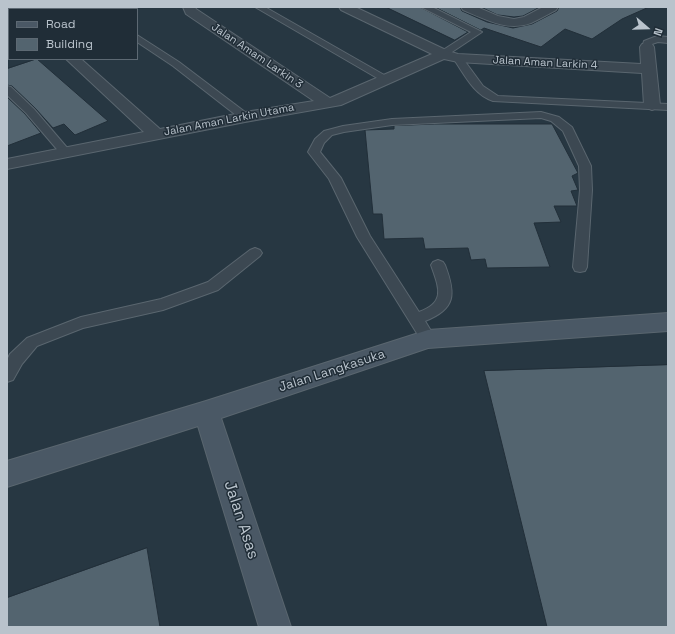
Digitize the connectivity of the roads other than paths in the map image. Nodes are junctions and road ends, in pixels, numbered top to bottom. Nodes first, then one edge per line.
1 (189, 7) edge
2 (259, 7) edge
3 (345, 7) edge
4 (425, 7) edge
5 (467, 7) edge
6 (552, 7) edge
7 (138, 39) edge
8 (668, 40) edge
9 (647, 47) joint
10 (451, 56) junction
11 (74, 60) edge
12 (648, 69) junction
13 (388, 80) junction
14 (7, 90) edge
15 (328, 104) junction
16 (652, 105) junction
17 (668, 107) edge
18 (245, 117) junction
19 (156, 134) junction
20 (65, 152) junction
21 (7, 164) edge
22 (255, 254) dead end
23 (438, 265) dead end
24 (580, 267) dead end
25 (415, 319) junction
26 (668, 322) edge
27 (428, 339) junction
28 (7, 375) edge
29 (206, 412) junction
30 (7, 474) edge
31 (275, 627) edge

1 - 15 street, Jalan Amam Larkin 3
2 - 13 lane
3 - 10 street
4 - 10 lane
5 - 6 street
7 - 18 lane
8 - 9 lane
9 - 12 street
10 - 12 street, Jalan Aman Larkin 4
10 - 13 street, Jalan Aman Larkin Utama
10 - 16 lane
11 - 19 street
12 - 16 street
13 - 15 street, Jalan Aman Larkin Utama
14 - 20 lane
15 - 18 street, Jalan Aman Larkin Utama
16 - 17 lane
18 - 19 street, Jalan Aman Larkin Utama
19 - 20 street, Jalan Aman Larkin Utama
20 - 21 street, Jalan Aman Larkin Utama
22 - 28 lane
23 - 25 lane
24 - 25 lane
25 - 27 lane
26 - 27 main road, Jalan Langkasuka
27 - 29 main road, Jalan Langkasuka
29 - 30 main road, Jalan Langkasuka
29 - 31 main road, Jalan Asas

